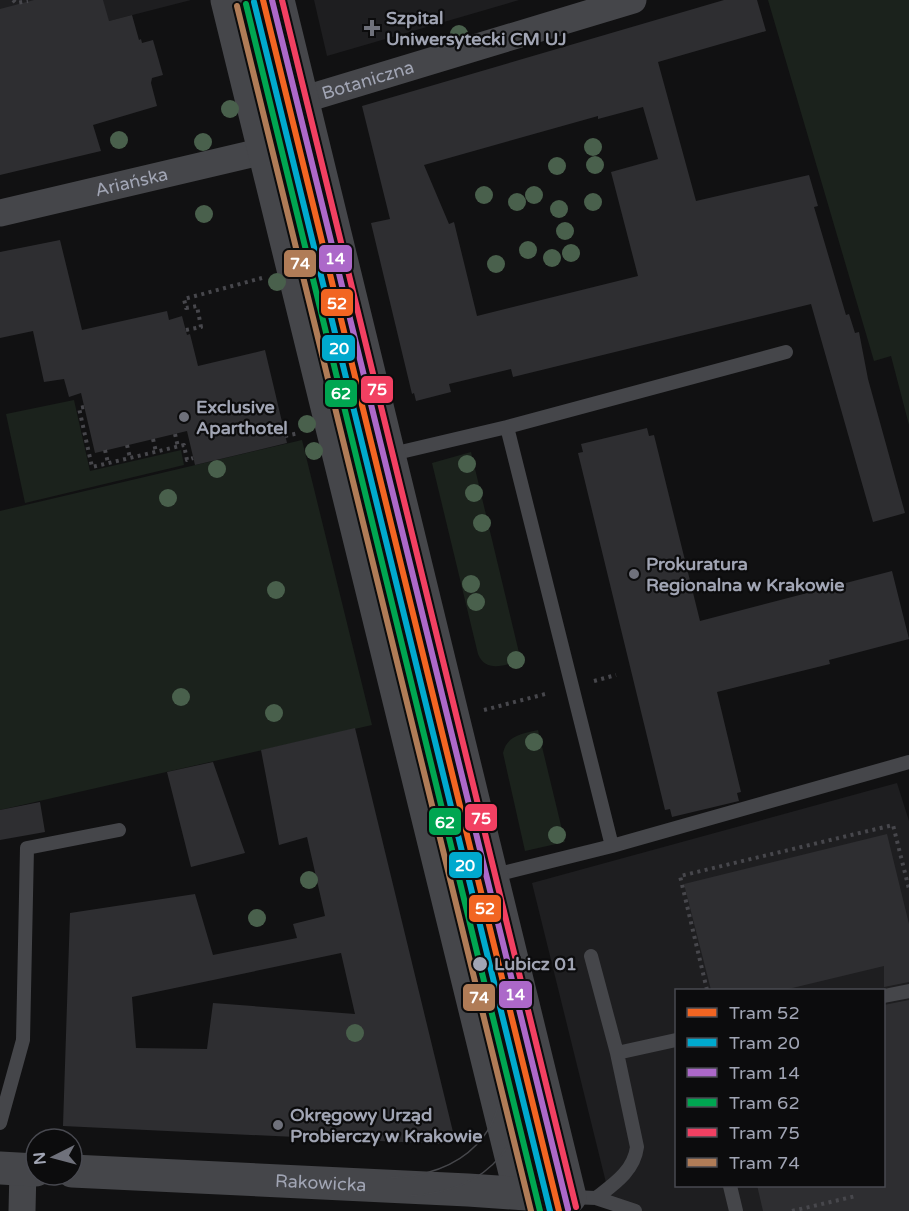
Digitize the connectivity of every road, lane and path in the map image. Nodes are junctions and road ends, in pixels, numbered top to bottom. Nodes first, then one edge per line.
1 (13, 0) edge
2 (227, 0) edge
3 (278, 0) edge
4 (633, 0) edge
5 (28, 1) edge
6 (302, 100) junction
7 (264, 152) junction
8 (0, 213) edge
9 (270, 276) dead end
10 (186, 330) dead end
11 (786, 352) dead end
12 (84, 407) dead end
13 (507, 427) junction
14 (175, 434) dead end
15 (153, 439) dead end
16 (127, 445) dead end
17 (178, 447) junction
18 (105, 450) dead end
19 (156, 452) junction
20 (388, 455) junction
21 (130, 458) junction
22 (193, 458) dead end
23 (108, 463) junction
24 (531, 698) dead end
25 (474, 712) dead end
26 (909, 762) edge
27 (119, 830) dead end
28 (612, 846) junction
29 (490, 876) junction
30 (909, 889) edge
31 (591, 956) dead end
32 (708, 989) edge
33 (909, 991) edge
34 (885, 996) edge
35 (675, 1040) edge
36 (617, 1053) junction
37 (0, 1123) edge
38 (20, 1169) edge
39 (84, 1172) edge
40 (730, 1187) edge
41 (856, 1196) dead end
42 (522, 1202) edge
43 (580, 1202) edge
44 (22, 1211) edge
45 (635, 1211) edge
46 (736, 1211) edge
47 (792, 1211) edge

1 - 5 path
2 - 7 street
3 - 6 street
4 - 6 street, Botaniczna
6 - 7 street, Botaniczna
6 - 20 street
7 - 8 street, Ariańska
7 - 42 street
9 - 10 path
11 - 13 lane
12 - 23 path
13 - 20 lane
13 - 28 lane
14 - 17 path
15 - 19 path
16 - 21 path
17 - 19 path
17 - 22 path
18 - 23 path
19 - 21 path
20 - 29 street
21 - 23 path
24 - 25 path
26 - 28 lane
27 - 37 lane
28 - 29 lane
29 - 43 street
30 - 32 path
31 - 36 lane
33 - 34 lane
35 - 36 lane
36 - 43 lane
38 - 44 street
39 - 42 street, Rakowicka
40 - 46 lane
41 - 47 path
42 - 43 street, Rakowicka
43 - 45 lane

